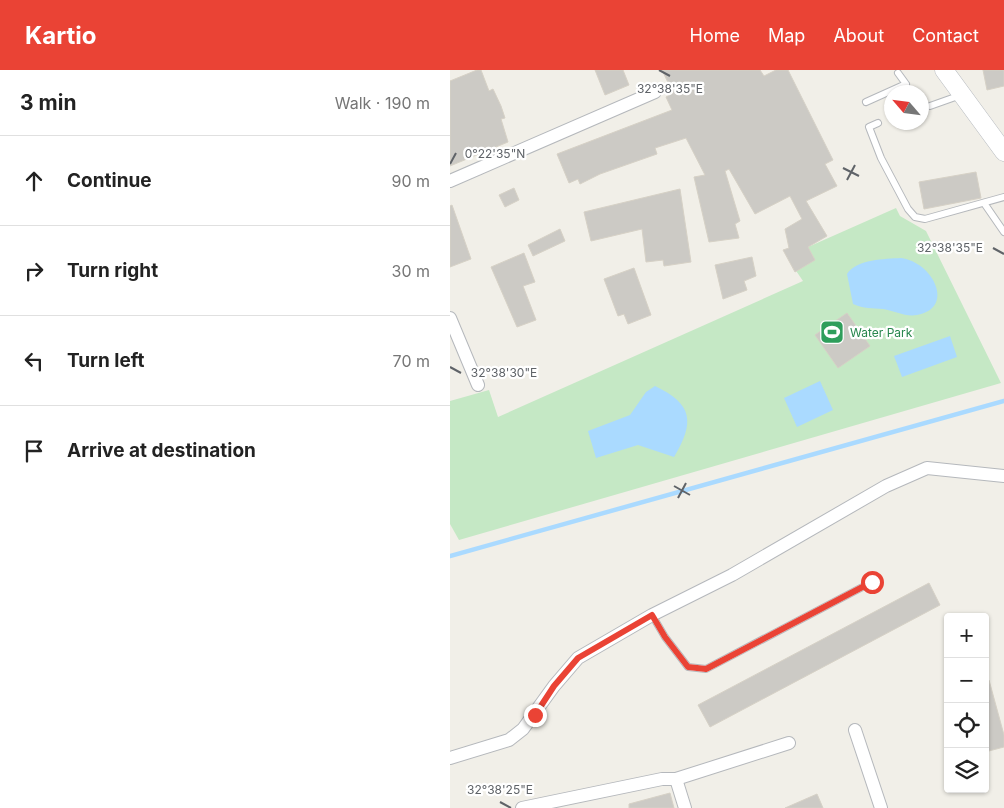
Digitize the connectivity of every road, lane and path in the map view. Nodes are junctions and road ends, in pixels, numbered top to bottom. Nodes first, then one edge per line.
1 (944, 70) edge
2 (898, 73) dead end
3 (655, 92) dead end
4 (962, 95) junction
5 (866, 102) dead end
6 (930, 106) dead end
7 (878, 124) dead end
8 (1004, 152) edge
9 (450, 181) edge
10 (1004, 197) edge
11 (984, 203) junction
12 (1004, 232) edge
13 (450, 318) edge
14 (478, 385) dead end
15 (1004, 476) edge
16 (872, 582) dead end
17 (652, 615) junction
18 (855, 730) dead end
19 (789, 742) dead end
20 (450, 758) edge
21 (676, 778) junction
22 (522, 808) edge
23 (686, 808) edge
24 (881, 808) edge

1 - 4 main road
2 - 5 lane
3 - 9 street
4 - 6 lane
4 - 8 main road
7 - 11 lane
10 - 11 lane
11 - 12 lane
13 - 14 street
15 - 17 street
16 - 17 lane
17 - 20 street
18 - 24 street
19 - 21 street
21 - 22 street
21 - 23 street

